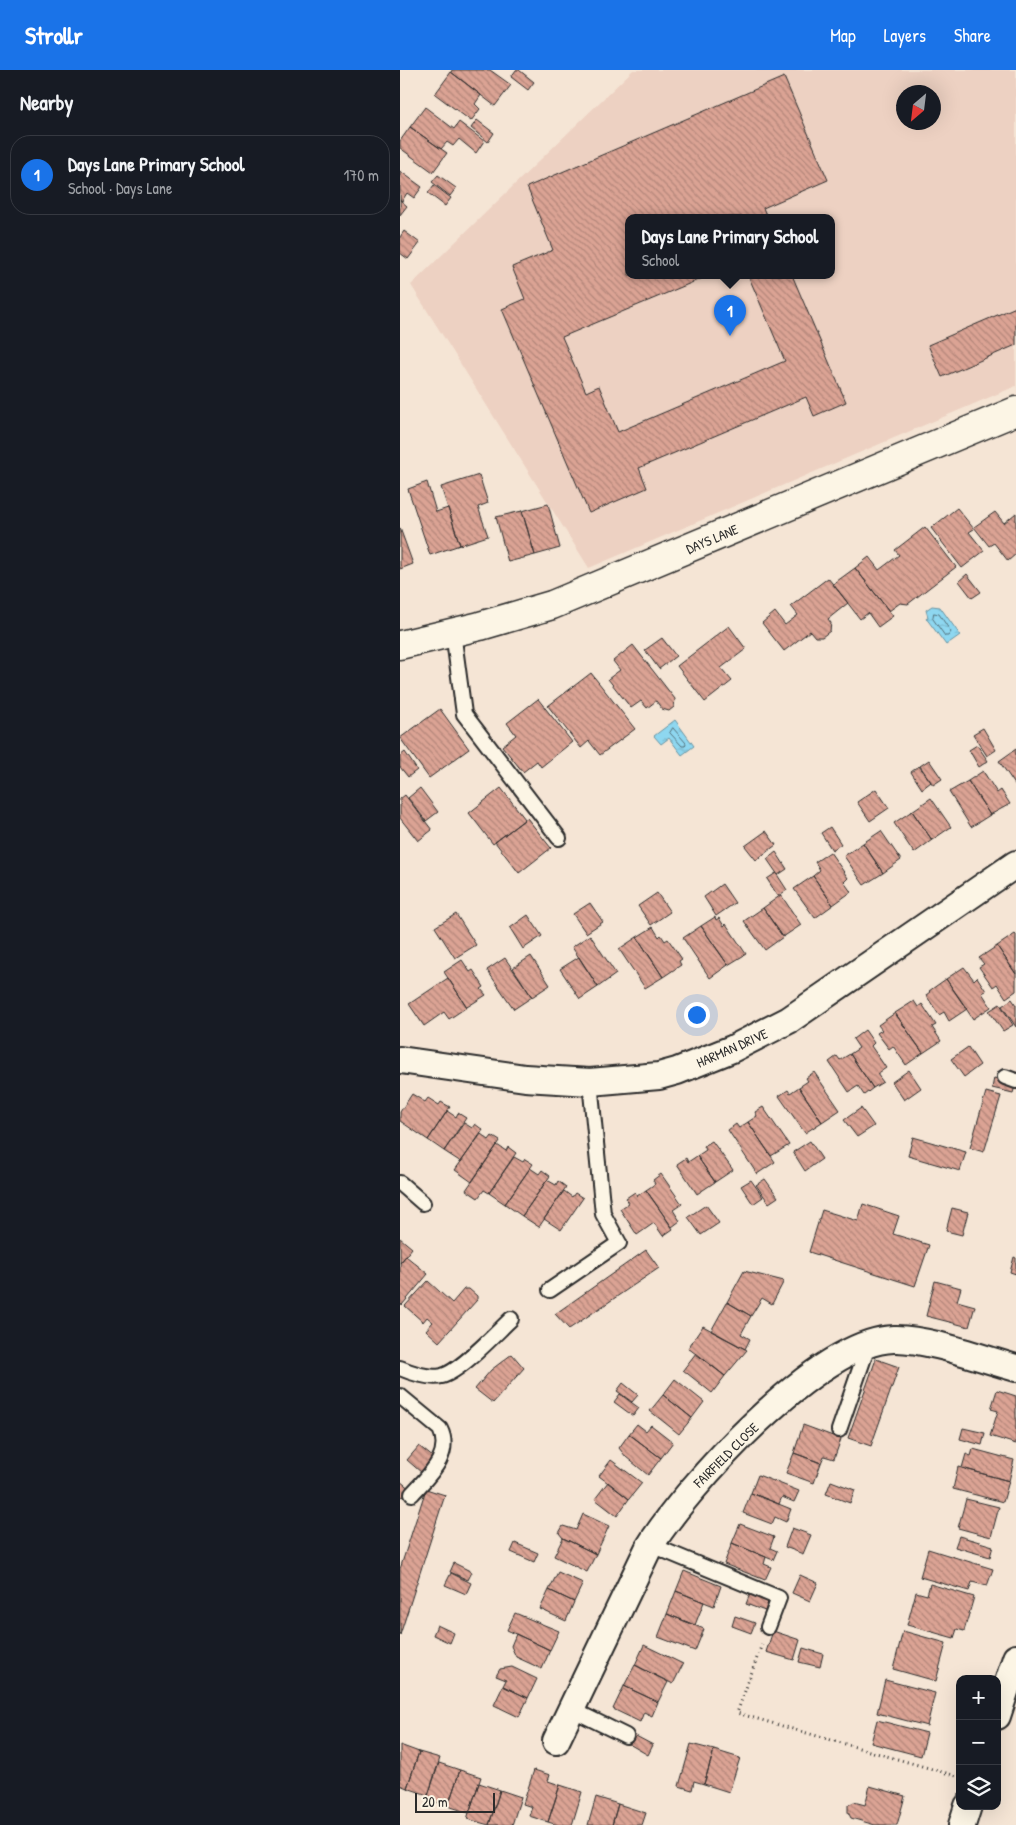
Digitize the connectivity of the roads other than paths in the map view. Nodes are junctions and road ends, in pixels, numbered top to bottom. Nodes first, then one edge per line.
1 (1016, 411) edge
2 (453, 632) junction
3 (400, 645) edge
4 (559, 838) dead end
5 (1016, 864) edge
6 (400, 1060) edge
7 (590, 1082) junction
8 (400, 1183) edge
9 (423, 1203) dead end
10 (550, 1290) dead end
11 (512, 1319) dead end
12 (869, 1342) junction
13 (400, 1368) edge
14 (1016, 1368) edge
15 (400, 1396) edge
16 (838, 1430) dead end
17 (412, 1494) dead end
18 (651, 1545) junction
19 (768, 1627) road end
20 (1016, 1658) edge
21 (1001, 1704) edge
22 (571, 1709) junction
23 (626, 1736) dead end
24 (556, 1740) dead end
25 (967, 1810) edge
26 (962, 1825) edge

1 - 2 street, DAYS LANE
2 - 3 street, DAYS LANE
2 - 4 lane
5 - 7 street, HARMAN DRIVE
6 - 7 street, HARMAN DRIVE
7 - 10 lane
8 - 9 lane
11 - 13 lane
12 - 14 street, FAIRFIELD CLOSE
12 - 16 lane
12 - 18 street, FAIRFIELD CLOSE
15 - 17 lane
18 - 19 lane
18 - 22 street, FAIRFIELD CLOSE
20 - 21 street
22 - 23 lane
22 - 24 street, FAIRFIELD CLOSE
25 - 26 street

